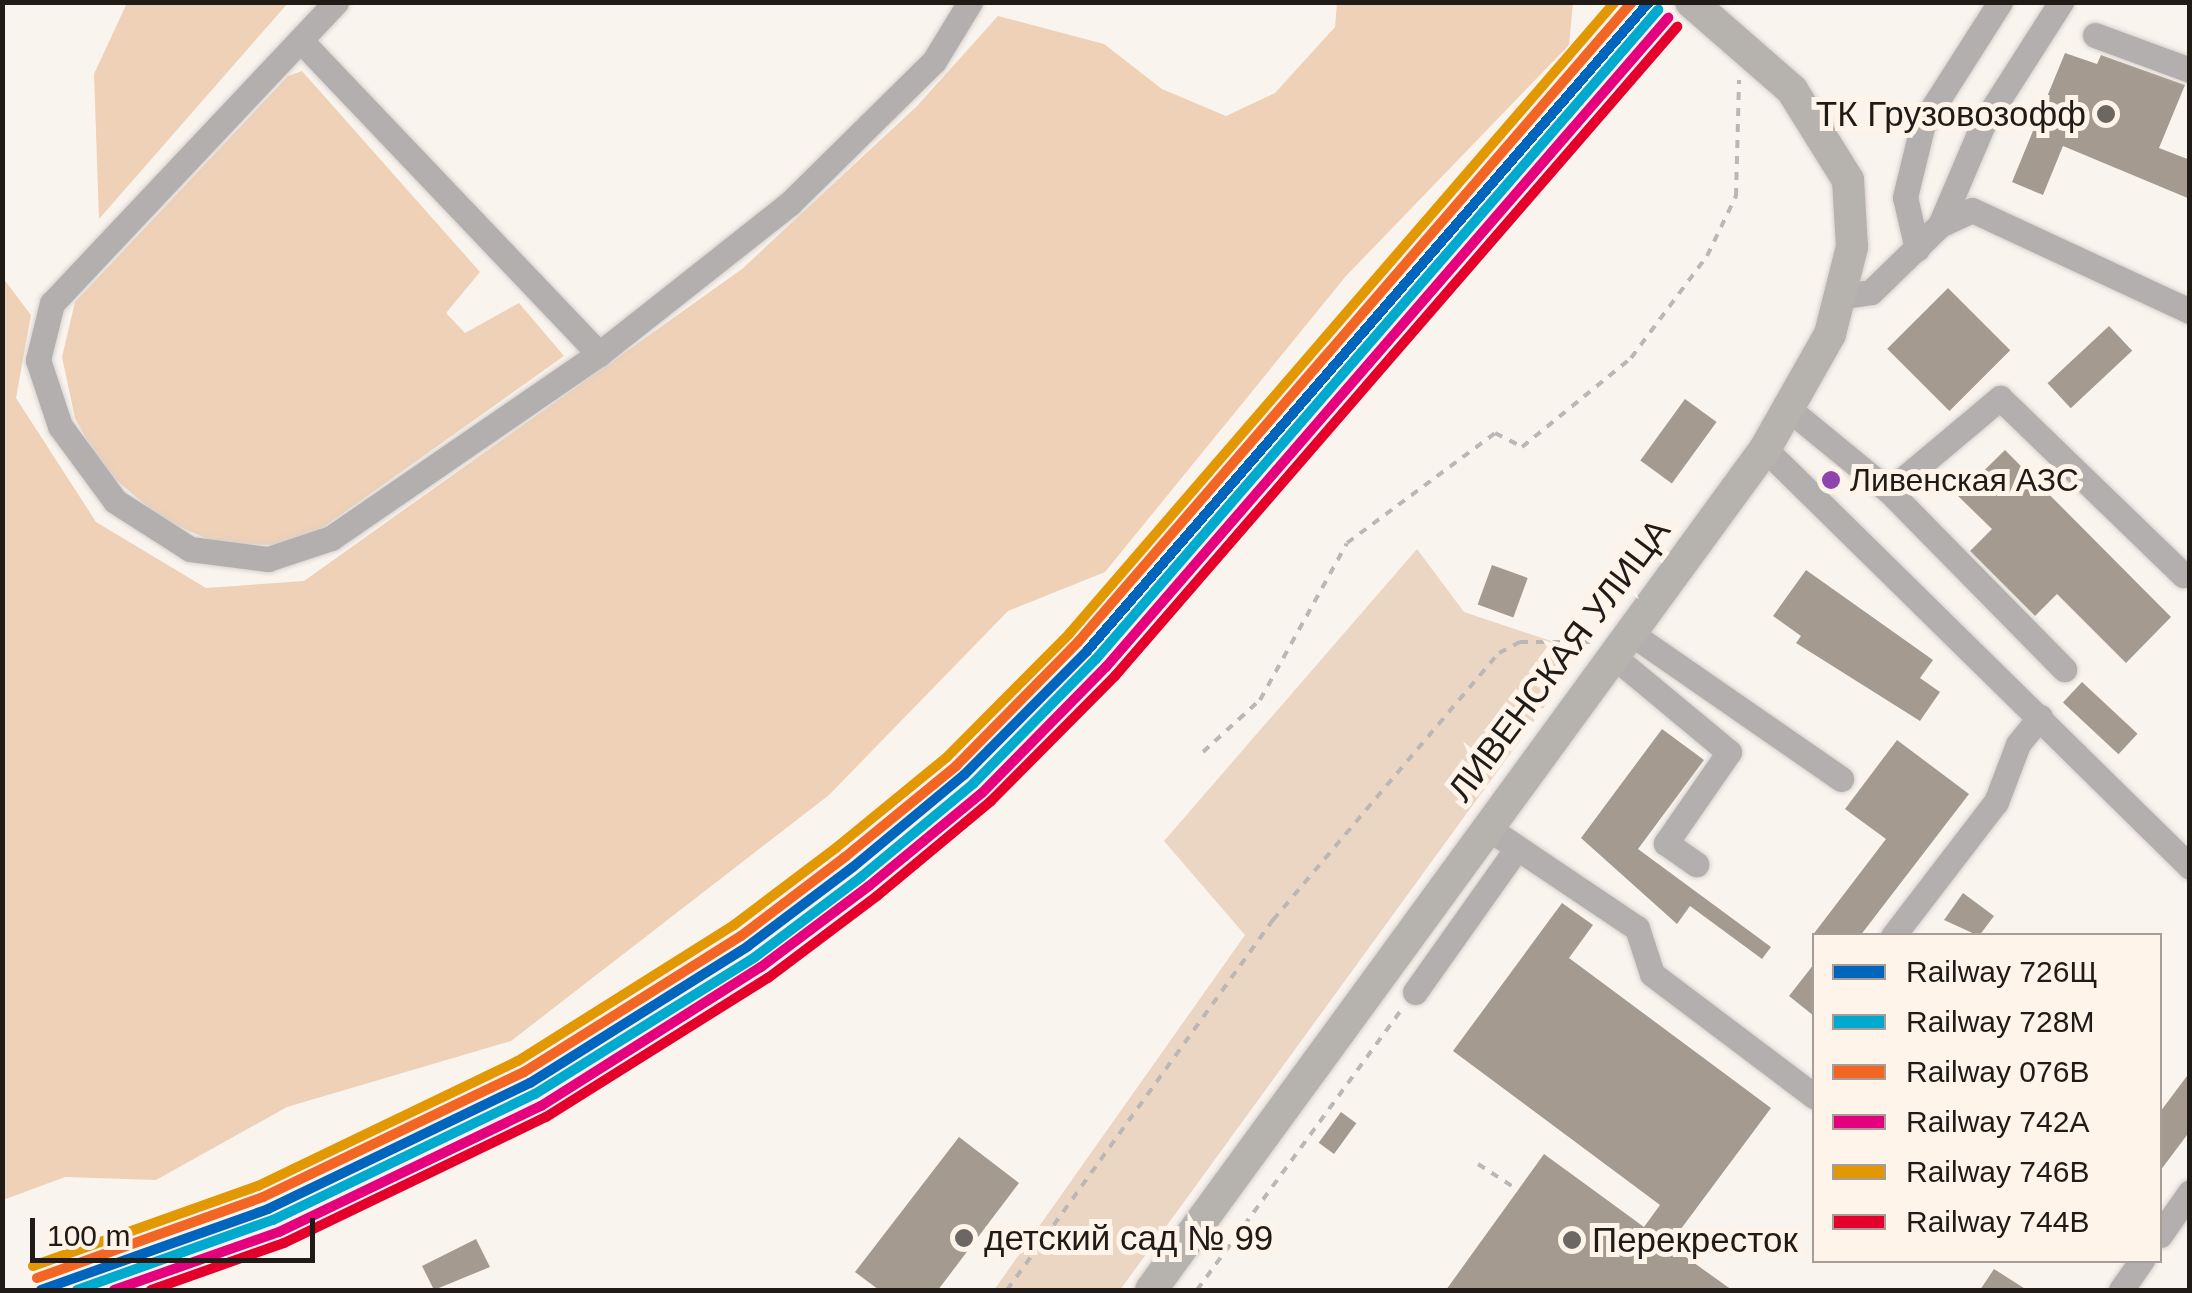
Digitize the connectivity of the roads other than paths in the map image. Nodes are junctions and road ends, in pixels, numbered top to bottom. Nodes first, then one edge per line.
1 (336, 2) edge
2 (970, 2) edge
3 (1691, 2) edge
4 (2000, 2) edge
5 (2061, 2) edge
6 (2095, 35) dead end
7 (302, 42) junction
8 (2190, 70) edge
9 (1940, 225) junction
10 (1917, 249) junction
11 (1842, 296) junction
12 (2190, 311) edge
13 (598, 354) junction
14 (1790, 410) junction
15 (1765, 449) junction
16 (1889, 491) junction
17 (2183, 575) dead end
18 (1621, 644) junction
19 (2064, 670) dead end
20 (2040, 717) junction
21 (1842, 778) dead end
22 (1485, 826) junction
23 (1517, 848) junction
24 (1696, 864) dead end
25 (2190, 867) edge
26 (1895, 933) edge
27 (1414, 992) road end
28 (1812, 1094) edge
29 (2190, 1192) edge
30 (2162, 1232) edge
31 (2140, 1263) edge
32 (1152, 1290) edge
33 (2120, 1290) edge

1 - 7 street
2 - 13 street
3 - 11 main road, ЛИВЕНСКАЯ УЛИЦА
4 - 10 street
5 - 9 street
6 - 8 street
7 - 13 street
7 - 13 street
9 - 10 street
9 - 12 street
10 - 11 street
11 - 14 main road, ЛИВЕНСКАЯ УЛИЦА
14 - 15 main road, ЛИВЕНСКАЯ УЛИЦА
14 - 16 street
15 - 18 main road, ЛИВЕНСКАЯ УЛИЦА
15 - 20 street
16 - 17 street
16 - 19 street
18 - 21 street
18 - 22 main road, ЛИВЕНСКАЯ УЛИЦА
18 - 24 street
20 - 25 street
20 - 26 street
22 - 23 street
22 - 32 main road, ЛИВЕНСКАЯ УЛИЦА
23 - 27 street
23 - 28 street
29 - 30 street
31 - 33 street

